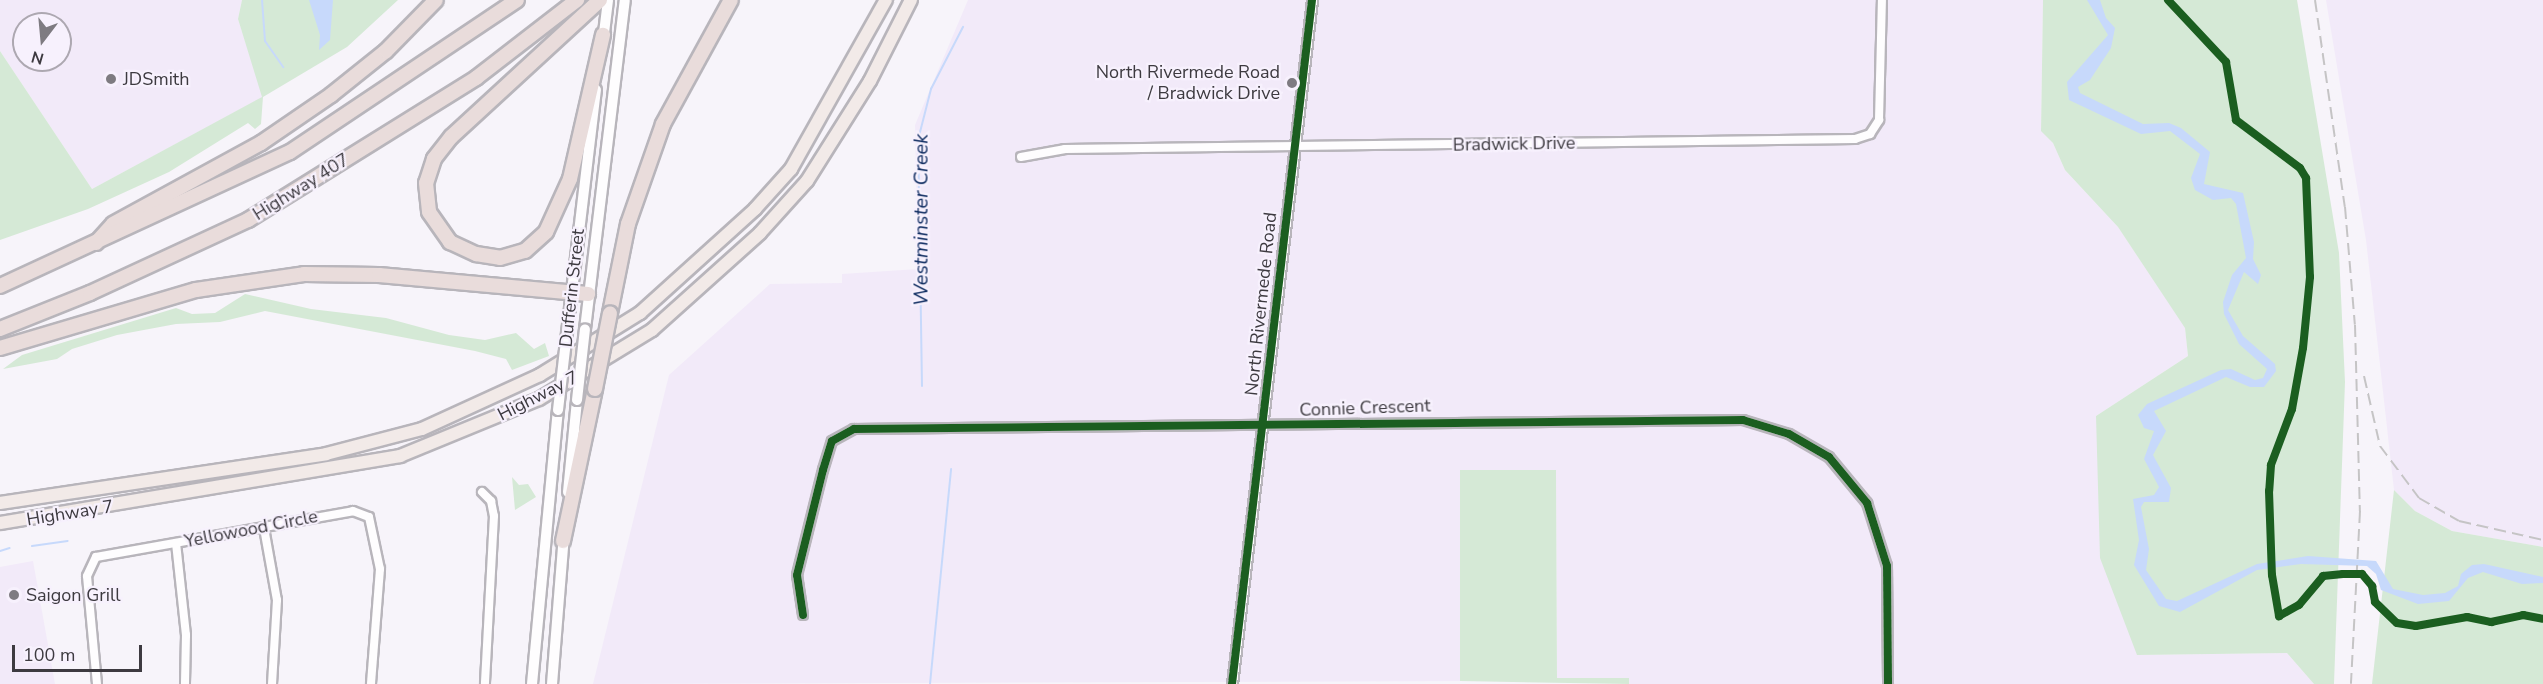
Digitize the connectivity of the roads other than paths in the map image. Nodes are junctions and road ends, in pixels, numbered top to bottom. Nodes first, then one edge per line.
1 (436, 0) edge
2 (517, 0) edge
3 (577, 0) edge
4 (600, 0) edge
5 (608, 0) edge
6 (625, 0) edge
7 (731, 0) edge
8 (886, 0) edge
9 (911, 0) edge
10 (1312, 0) edge
11 (1882, 0) edge
12 (603, 35) junction
13 (1293, 146) junction
14 (1021, 157) dead end
15 (92, 247) junction
16 (0, 286) edge
17 (570, 294) junction
18 (588, 294) junction
19 (0, 329) edge
20 (0, 348) edge
21 (1262, 426) junction
22 (482, 492) dead end
23 (0, 503) edge
24 (0, 524) edge
25 (264, 528) junction
26 (563, 541) junction
27 (176, 543) junction
28 (803, 615) dead end
29 (97, 684) edge
30 (185, 684) edge
31 (272, 684) edge
32 (372, 684) edge
33 (485, 684) edge
34 (532, 684) edge
35 (552, 684) edge
36 (1232, 684) edge
37 (1888, 684) edge

1 - 15 highway
2 - 15 highway, Highway 407
3 - 19 highway, Highway 407
4 - 12 highway
5 - 12 main road, Dufferin Street
6 - 18 main road, Dufferin Street
7 - 26 highway, bridge
8 - 23 main road, Highway 7
9 - 24 main road, Highway 7
10 - 13 street, North Rivermede Road
11 - 13 street, Bradwick Drive
12 - 17 main road, Dufferin Street
13 - 14 street, Bradwick Drive
13 - 21 street, North Rivermede Road
15 - 16 highway, Highway 407
17 - 18 highway
17 - 20 highway
17 - 34 main road, Dufferin Street, bridge
18 - 26 main road, Dufferin Street, bridge
21 - 28 street, Connie Crescent
21 - 36 street, North Rivermede Road
21 - 37 street, Connie Crescent
22 - 33 street
25 - 27 street, Yellowood Circle
25 - 31 street
25 - 32 street, Yellowood Circle
26 - 35 main road, Dufferin Street
27 - 29 street, Yellowood Circle
27 - 30 street

